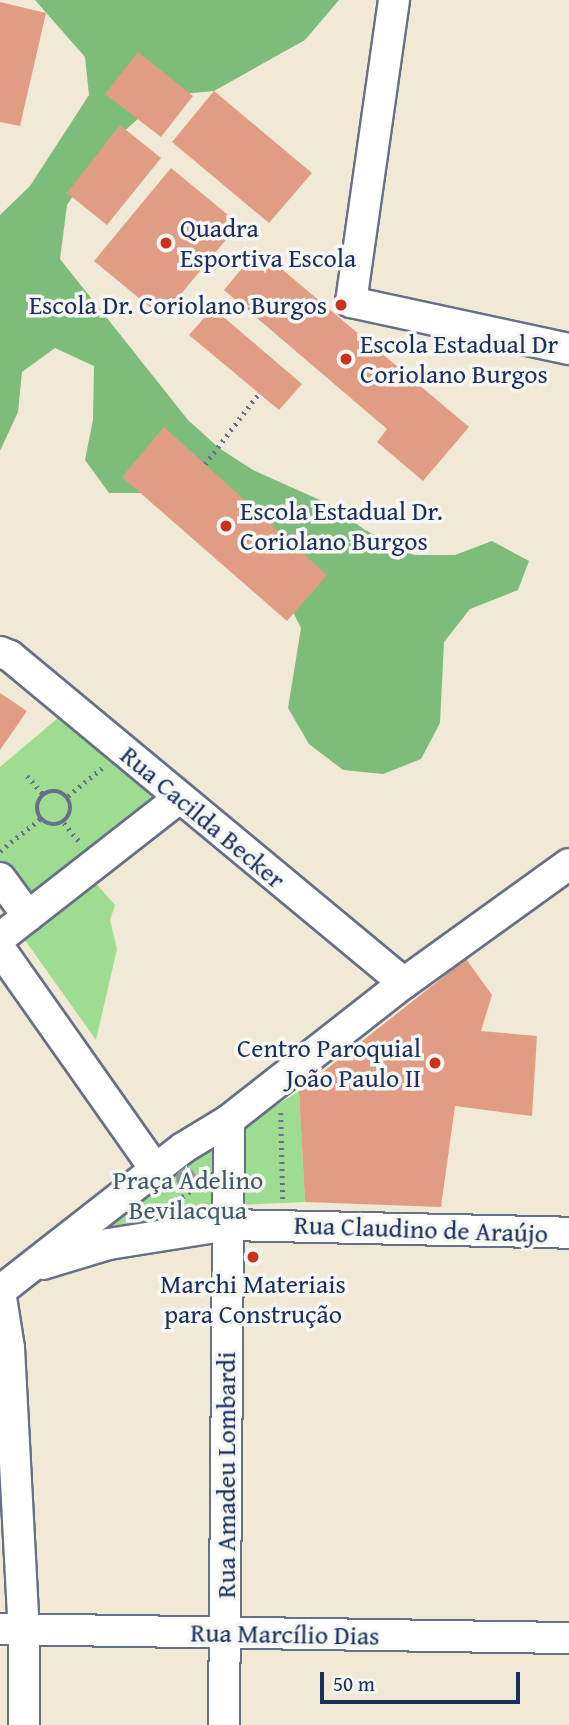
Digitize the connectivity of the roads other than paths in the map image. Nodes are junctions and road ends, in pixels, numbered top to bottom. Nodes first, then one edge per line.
1 (394, 0) edge
2 (569, 349) edge
3 (0, 652) edge
4 (179, 798) junction
5 (569, 864) edge
6 (0, 878) edge
7 (28, 916) junction
8 (0, 938) edge
9 (0, 950) edge
10 (404, 984) junction
11 (229, 1119) junction
12 (155, 1169) junction
13 (228, 1225) junction
14 (569, 1233) edge
15 (26, 1269) junction
16 (0, 1291) edge
17 (12, 1630) edge
18 (225, 1633) junction
19 (569, 1638) edge
20 (24, 1725) edge
21 (224, 1725) edge

1 - 2 street
3 - 4 street, Rua Cacilda Becker
4 - 7 street
4 - 10 street, Rua Cacilda Becker
5 - 10 street
6 - 7 street
7 - 8 street
9 - 12 street
10 - 11 street
11 - 12 street
11 - 13 street
12 - 15 street
13 - 14 street, Rua Claudino de Araújo
13 - 15 street, Rua Claudino de Araújo
13 - 18 street, Rua Amadeu Lombardi
15 - 16 street
16 - 17 street
17 - 18 street, Rua Marcílio Dias
17 - 20 street
18 - 19 street, Rua Marcílio Dias
18 - 21 street, Rua Amadeu Lombardi

